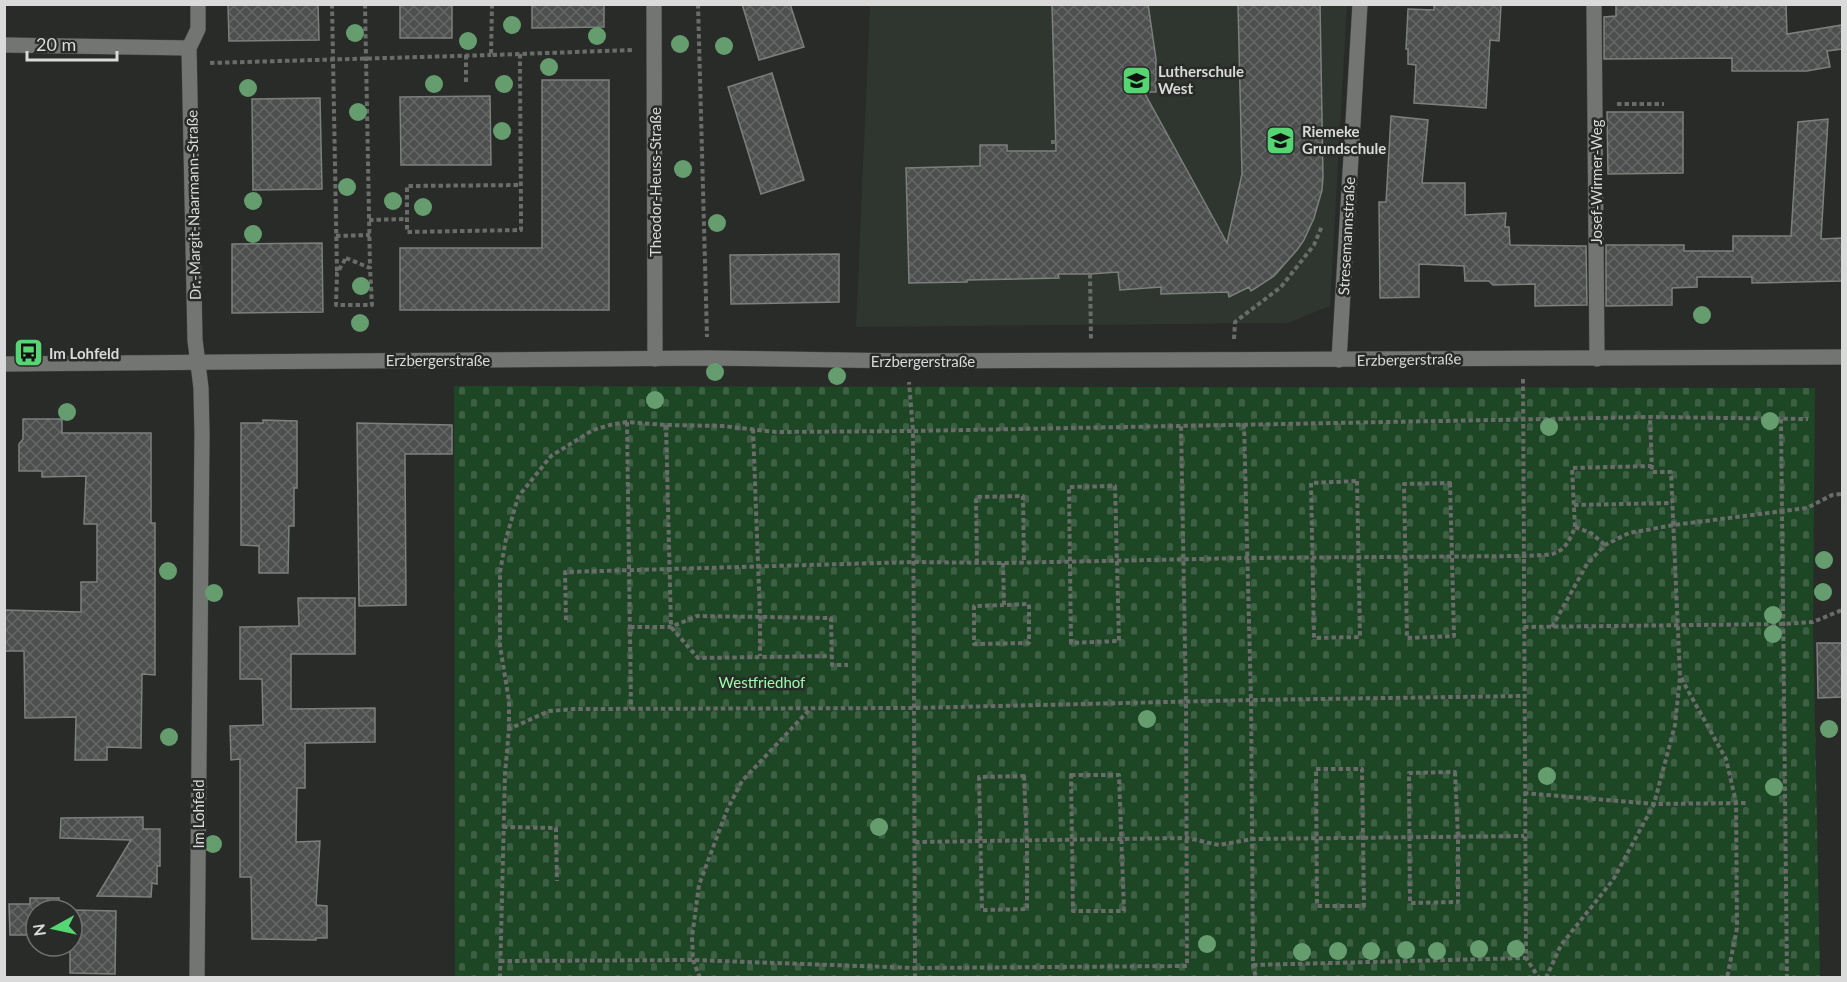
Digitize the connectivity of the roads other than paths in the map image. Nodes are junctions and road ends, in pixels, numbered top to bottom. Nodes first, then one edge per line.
1 (198, 4) edge
2 (654, 4) edge
3 (1360, 4) edge
4 (1594, 4) edge
5 (4, 45) edge
6 (189, 48) junction
7 (1842, 357) edge
8 (655, 359) junction
9 (1597, 359) junction
10 (1339, 360) junction
11 (198, 363) junction
12 (4, 364) edge
13 (196, 978) edge

1 - 6 street, Dr.-Margit-Naarmann-Straße
2 - 8 street, Theodor-Heuss-Straße
3 - 10 street, Stresemannstraße
4 - 9 street, Josef-Wirmer-Weg
5 - 6 street
6 - 11 street, Dr.-Margit-Naarmann-Straße
7 - 9 street, Erzbergerstraße
8 - 10 street, Erzbergerstraße
8 - 11 street, Erzbergerstraße
9 - 10 street, Erzbergerstraße
11 - 12 street, Erzbergerstraße
11 - 13 street, Im Lohfeld

